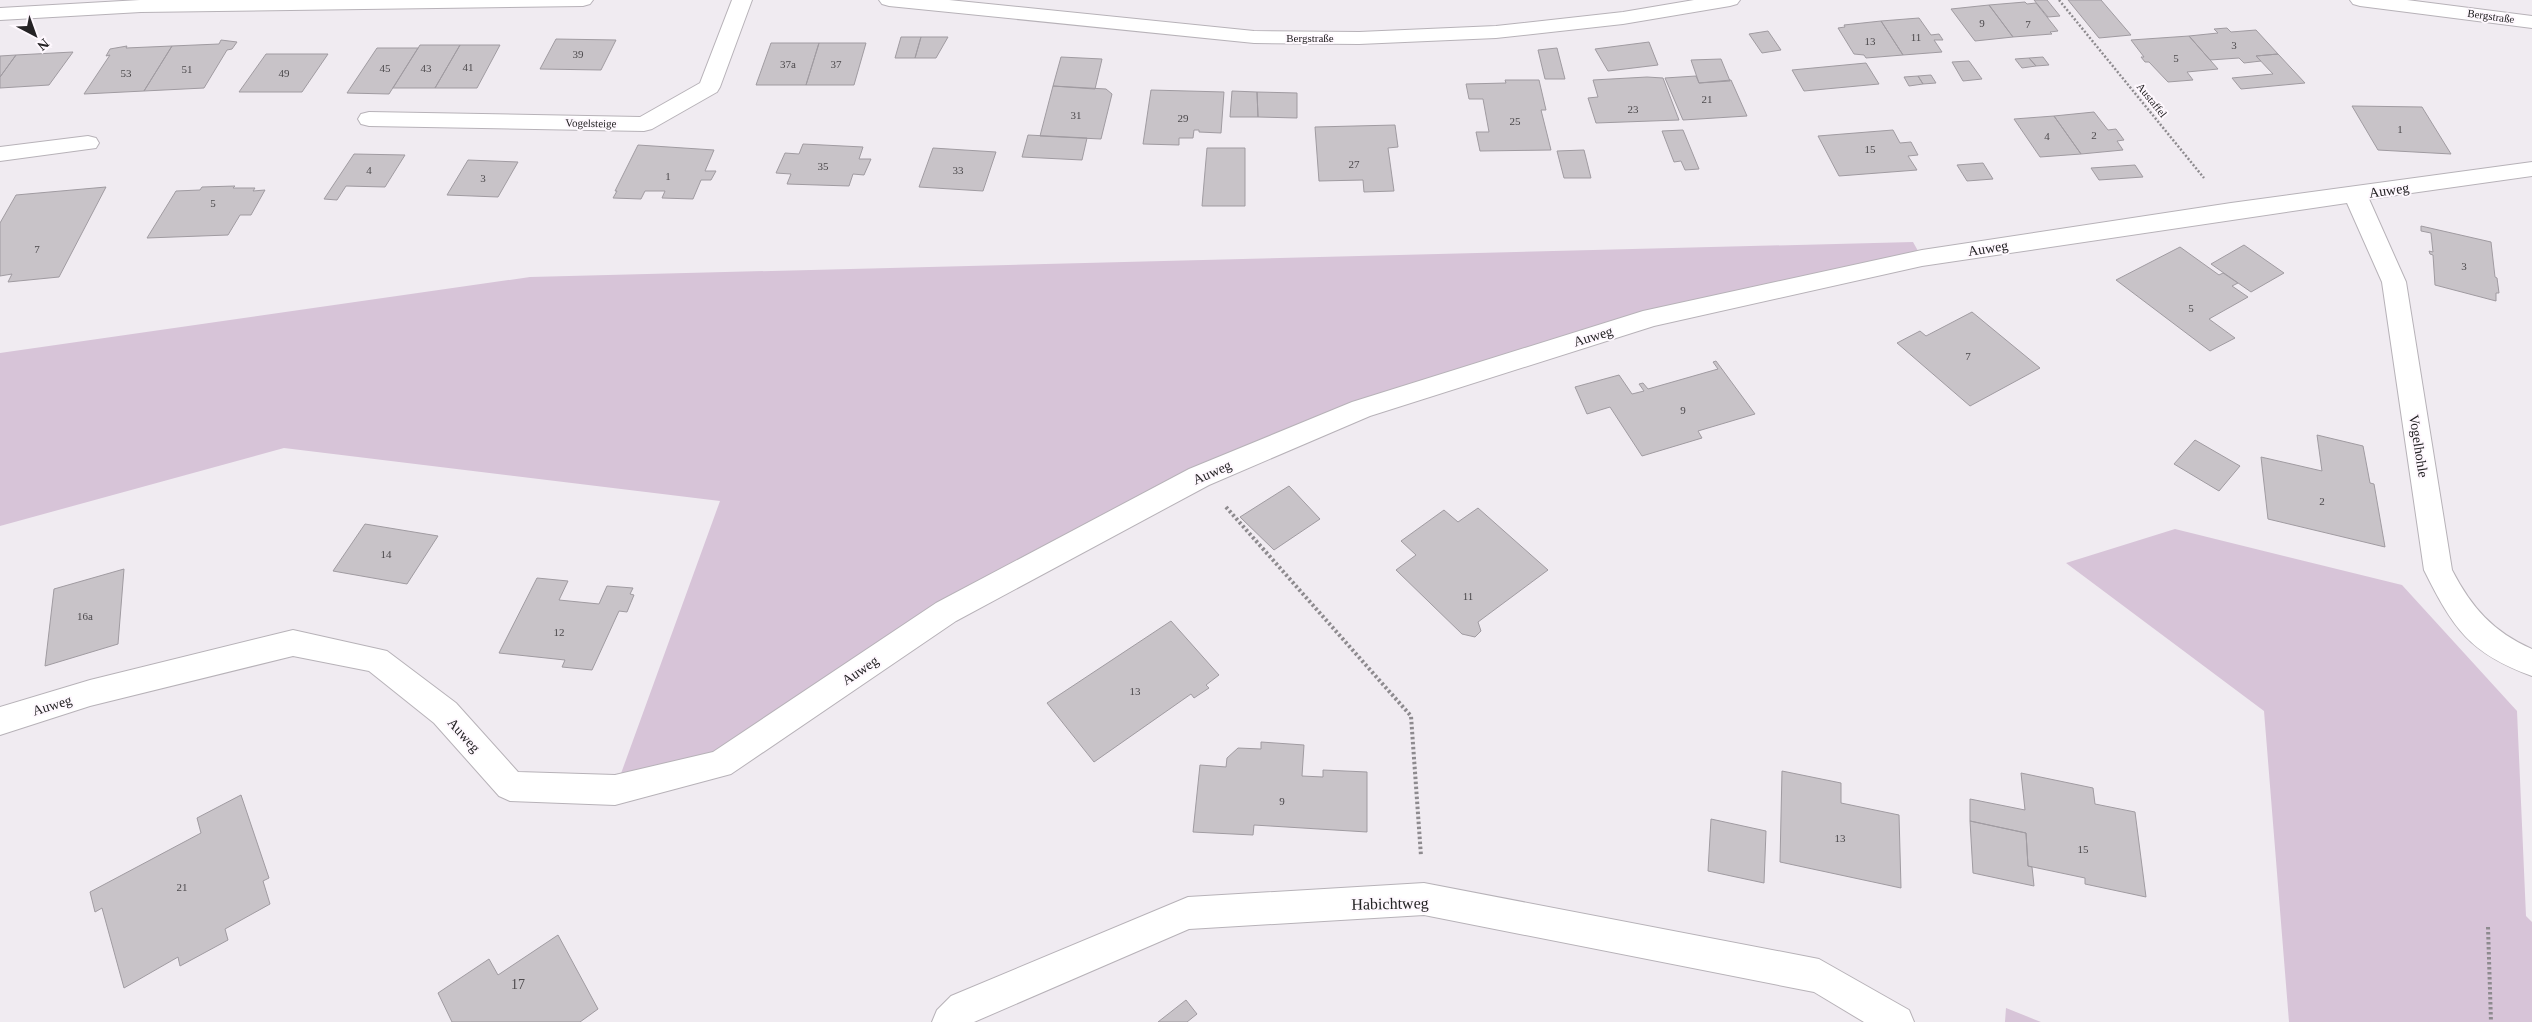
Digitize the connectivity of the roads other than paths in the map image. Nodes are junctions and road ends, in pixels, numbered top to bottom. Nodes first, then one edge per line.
1 (583, 0) edge
2 (742, 0) edge
3 (889, 0) edge
4 (1730, 0) edge
5 (2360, 0) edge
6 (0, 14) edge
7 (2532, 22) edge
8 (369, 119) dead end
9 (88, 143) dead end
10 (0, 154) edge
11 (2532, 170) edge
12 (2355, 194) junction
13 (2532, 663) edge
14 (0, 721) edge
15 (949, 1022) edge
16 (1897, 1022) edge

1 - 6 street
2 - 8 street, Vogelsteige
3 - 4 street, Bergstraße
5 - 7 street, Bergstraße
9 - 10 street
11 - 12 street, Auweg
12 - 13 street, Vogelhohle
12 - 14 street, Auweg
15 - 16 street, Habichtweg

